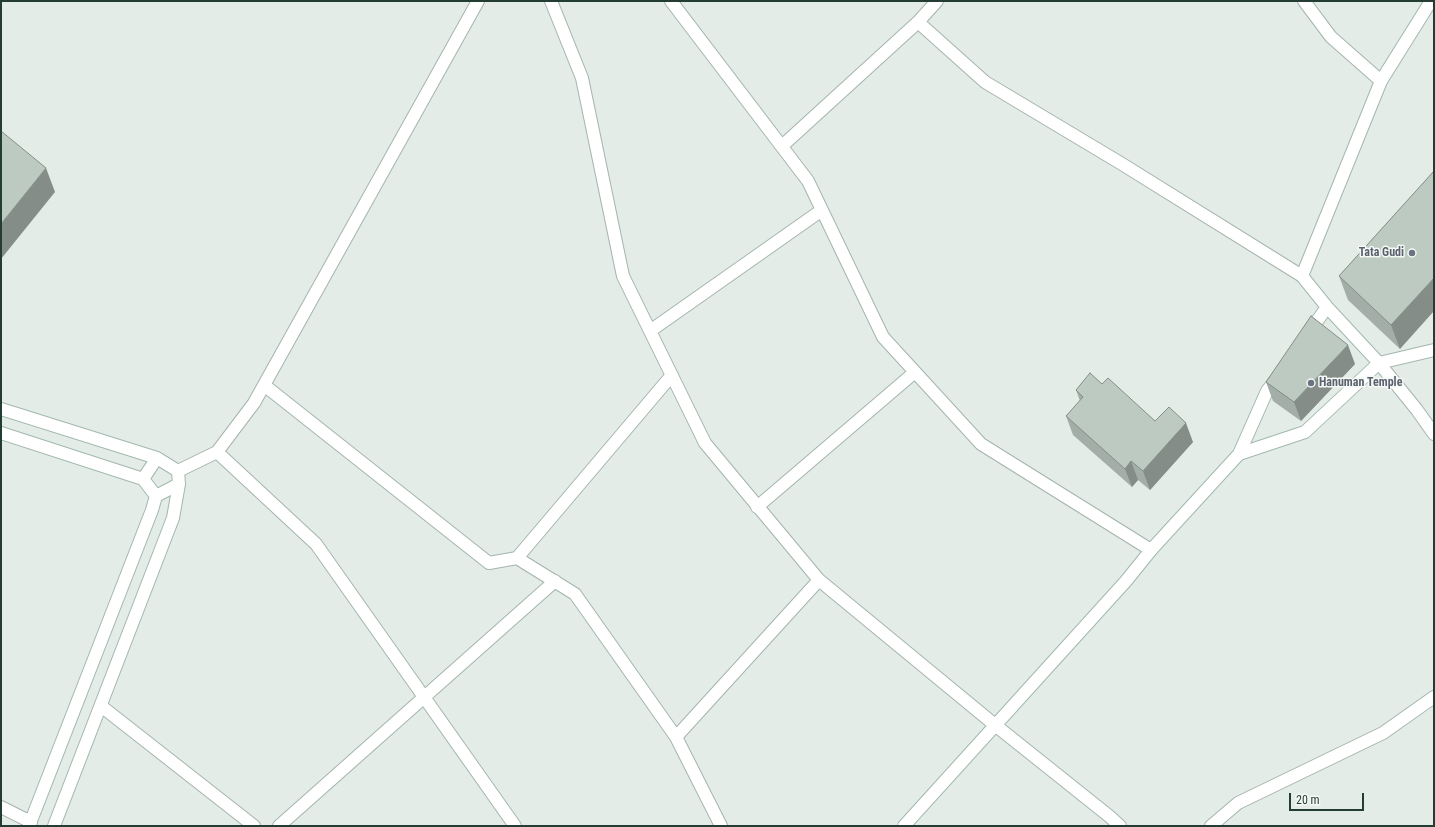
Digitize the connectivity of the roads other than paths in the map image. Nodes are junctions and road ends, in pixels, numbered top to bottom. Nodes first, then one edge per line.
1 (478, 1) edge
2 (551, 1) edge
3 (671, 1) edge
4 (937, 1) edge
5 (1304, 1) edge
6 (1429, 2) edge
7 (918, 22) junction
8 (1381, 81) junction
9 (782, 146) junction
10 (822, 210) junction
11 (1302, 276) junction
12 (1327, 307) junction
13 (650, 331) junction
14 (1299, 346) edge
15 (1434, 350) edge
16 (1379, 363) junction
17 (1286, 366) edge
18 (915, 372) junction
19 (672, 375) junction
20 (264, 386) junction
21 (1, 409) edge
22 (1, 433) edge
23 (1434, 434) edge
24 (217, 452) junction
25 (1239, 454) junction
26 (156, 458) junction
27 (178, 471) junction
28 (143, 478) junction
29 (179, 484) junction
30 (156, 496) junction
31 (757, 507) junction
32 (1151, 550) junction
33 (517, 558) junction
34 (819, 580) junction
35 (554, 581) junction
36 (424, 696) junction
37 (1434, 697) edge
38 (101, 706) junction
39 (995, 725) junction
40 (676, 737) junction
41 (1, 807) edge
42 (30, 824) edge
43 (54, 826) edge
44 (254, 826) edge
45 (279, 826) edge
46 (515, 826) edge
47 (721, 826) edge
48 (904, 826) edge
49 (1120, 826) edge
50 (1211, 826) edge

1 - 20 street
2 - 13 street
3 - 9 street
4 - 7 street
5 - 8 street
6 - 8 street
7 - 9 street
7 - 11 street
8 - 11 street
9 - 10 street
10 - 13 street
10 - 18 street
11 - 12 street
12 - 14 street
12 - 16 street
13 - 19 street
15 - 16 street
16 - 23 street
16 - 25 street
17 - 25 street
18 - 31 street
18 - 32 street
19 - 31 street
19 - 33 street
20 - 24 street
20 - 33 street
21 - 26 street
22 - 28 street
24 - 27 street
24 - 36 street
25 - 32 street
26 - 27 street
26 - 28 street
27 - 29 street
28 - 30 street
29 - 30 street
29 - 38 street
30 - 42 street
31 - 34 street
32 - 39 street
33 - 35 street
34 - 39 street
34 - 40 street
35 - 36 street
35 - 40 street
36 - 45 street
36 - 46 street
37 - 50 street
38 - 43 street
38 - 44 street
39 - 48 street
39 - 49 street
40 - 47 street
41 - 42 street

